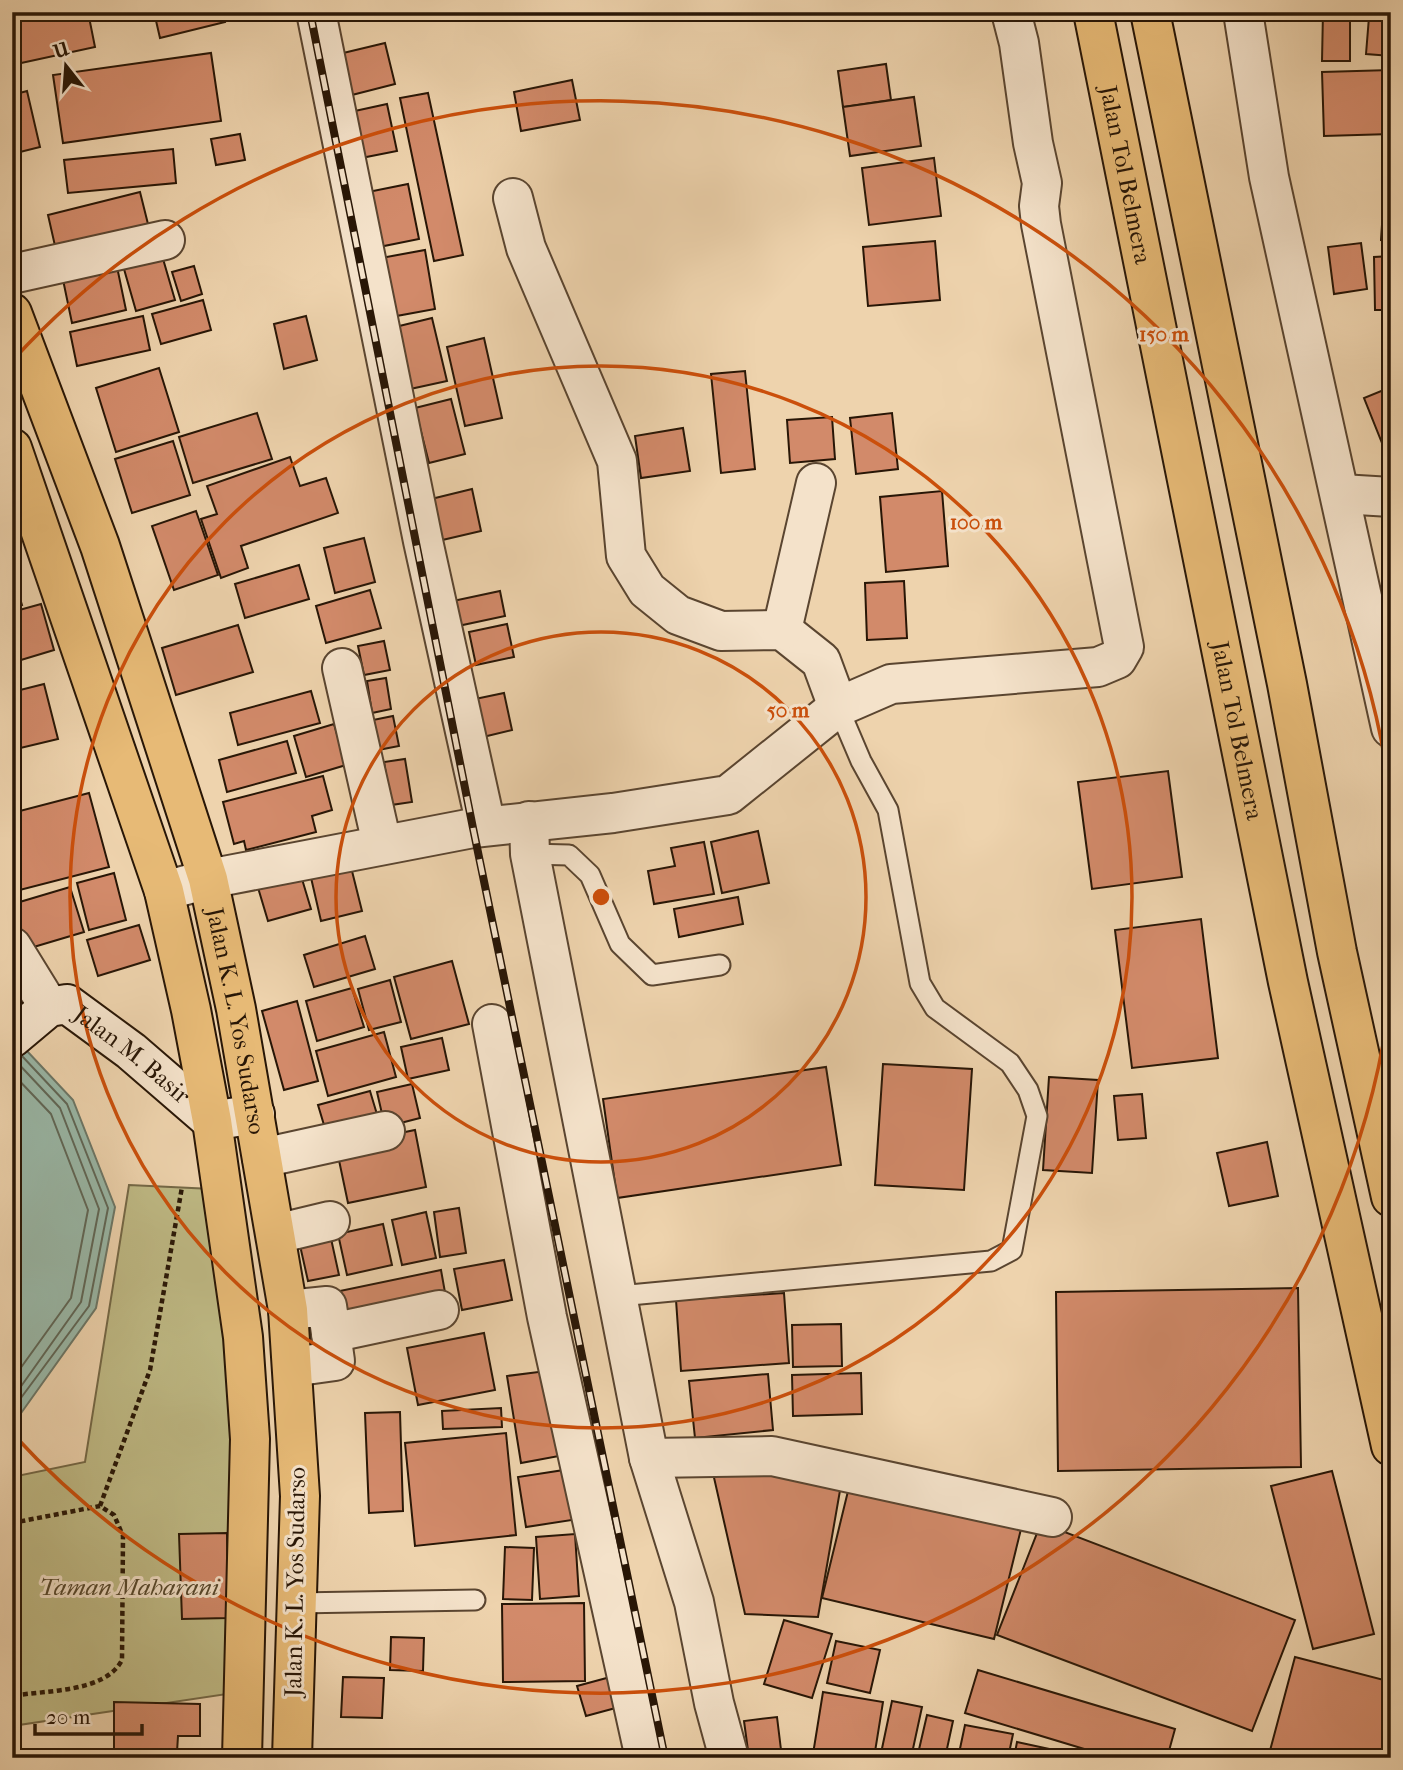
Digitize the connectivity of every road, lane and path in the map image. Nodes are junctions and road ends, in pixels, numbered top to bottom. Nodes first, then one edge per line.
1 (316, 12) edge
2 (1010, 12) edge
3 (1093, 12) edge
4 (1150, 12) edge
5 (1243, 12) edge
6 (513, 198) dead end
7 (165, 240) dead end
8 (12, 274) edge
9 (12, 313) edge
10 (12, 448) edge
11 (816, 483) dead end
12 (1341, 494) junction
13 (1391, 496) edge
14 (782, 630) junction
15 (342, 668) dead end
16 (838, 707) junction
17 (1391, 728) edge
18 (486, 825) junction
19 (529, 838) junction
20 (382, 844) junction
21 (208, 879) junction
22 (164, 891) junction
23 (12, 947) edge
24 (720, 965) dead end
25 (49, 1007) junction
26 (492, 1024) dead end
27 (16, 1035) edge
28 (255, 1114) junction
29 (212, 1121) junction
30 (385, 1131) dead end
31 (262, 1158) junction
32 (185, 1174) dead end
33 (1391, 1197) edge
34 (330, 1221) dead end
35 (276, 1234) junction
36 (619, 1296) junction
37 (288, 1310) junction
38 (439, 1310) dead end
39 (331, 1333) junction
40 (292, 1367) junction
41 (1391, 1446) edge
42 (649, 1458) junction
43 (100, 1506) junction
44 (1052, 1517) dead end
45 (12, 1523) edge
46 (475, 1600) dead end
47 (296, 1603) junction
48 (12, 1696) edge
49 (242, 1758) edge
50 (292, 1758) edge
51 (645, 1758) edge
52 (729, 1758) edge

1 - 18 street
2 - 16 street
3 - 41 highway, Jalan Tol Belmera
4 - 33 highway
5 - 12 street
6 - 14 street
7 - 8 street
9 - 21 highway, Jalan K. L. Yos Sudarso
10 - 22 highway, Jalan K. L. Yos Sudarso
11 - 14 street
12 - 13 street
12 - 17 street
14 - 16 street
15 - 20 street
16 - 19 street
16 - 36 lane
18 - 19 street
18 - 20 street
19 - 24 lane
19 - 36 street
20 - 21 street
21 - 22 street
21 - 28 highway, Jalan K. L. Yos Sudarso
22 - 29 highway, Jalan K. L. Yos Sudarso
23 - 25 street
25 - 27 street, Jalan M. Basir
25 - 29 street, Jalan M. Basir
26 - 51 street
28 - 29 street, Jalan M. Basir
28 - 31 highway, Jalan K. L. Yos Sudarso
29 - 49 highway, Jalan K. L. Yos Sudarso
30 - 31 street
31 - 35 highway, Jalan K. L. Yos Sudarso
32 - 43 path
34 - 35 street
35 - 37 highway, Jalan K. L. Yos Sudarso
36 - 42 street
37 - 39 street
37 - 40 highway, Jalan K. L. Yos Sudarso
38 - 39 street
39 - 40 street
40 - 47 highway, Jalan K. L. Yos Sudarso
42 - 44 street
42 - 52 street
43 - 45 path
43 - 48 path
46 - 47 lane
47 - 50 highway, Jalan K. L. Yos Sudarso

